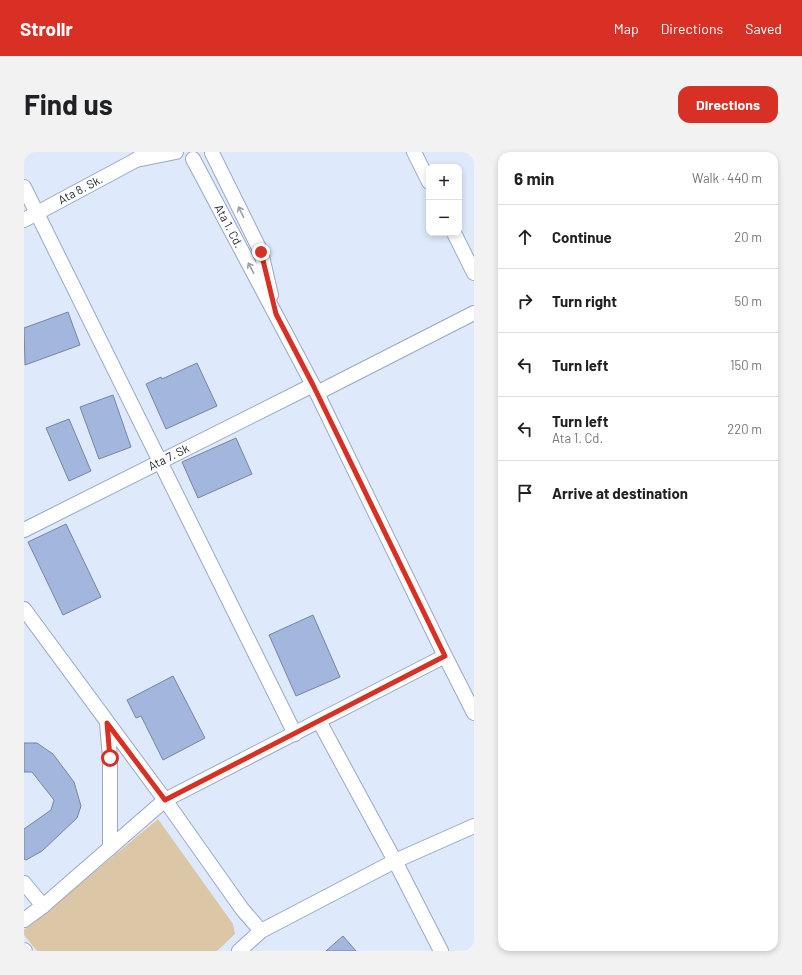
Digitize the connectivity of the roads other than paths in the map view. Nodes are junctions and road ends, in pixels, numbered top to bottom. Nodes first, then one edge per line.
1 (176, 152) edge
2 (414, 152) edge
3 (213, 153) edge
4 (140, 156) edge
5 (193, 159) junction
6 (426, 176) edge
7 (24, 186) edge
8 (37, 213) junction
9 (24, 220) edge
10 (456, 236) edge
11 (474, 273) edge
12 (474, 312) edge
13 (276, 314) junction
14 (315, 389) junction
15 (160, 462) junction
16 (24, 530) edge
17 (24, 609) edge
18 (445, 656) junction
19 (474, 712) edge
20 (319, 721) junction
21 (107, 723) junction
22 (295, 734) junction
23 (165, 800) junction
24 (474, 826) edge
25 (110, 848) junction
26 (395, 861) junction
27 (24, 883) edge
28 (43, 906) junction
29 (24, 920) edge
30 (261, 931) junction
31 (239, 951) edge
32 (441, 951) edge

1 - 4 street, Ata 8. Sk.
1 - 5 street
2 - 6 street
3 - 5 street
13 -> 3 street, Ata 1. Cd.
4 - 8 street, Ata 8. Sk.
13 -> 5 street, Ata 1. Cd.
7 - 8 street
8 - 9 street, Ata 8. Sk.
8 - 15 street
10 - 11 street
12 - 14 street, Ata 7. Sk
13 - 14 street, Ata 1. Cd.
14 - 15 street, Ata 7. Sk
14 - 18 street, Ata 1. Cd.
15 - 16 street, Ata 7. Sk
15 - 22 street
17 - 21 street
18 - 19 street, Ata 1. Cd.
18 - 20 street
20 - 22 street
20 - 26 street
21 - 23 street
21 - 25 street
22 - 23 street
23 - 25 street
23 - 30 street
24 - 26 street
25 - 28 street
26 - 30 street
26 - 32 street
27 - 28 street
28 - 29 street
30 - 31 street

